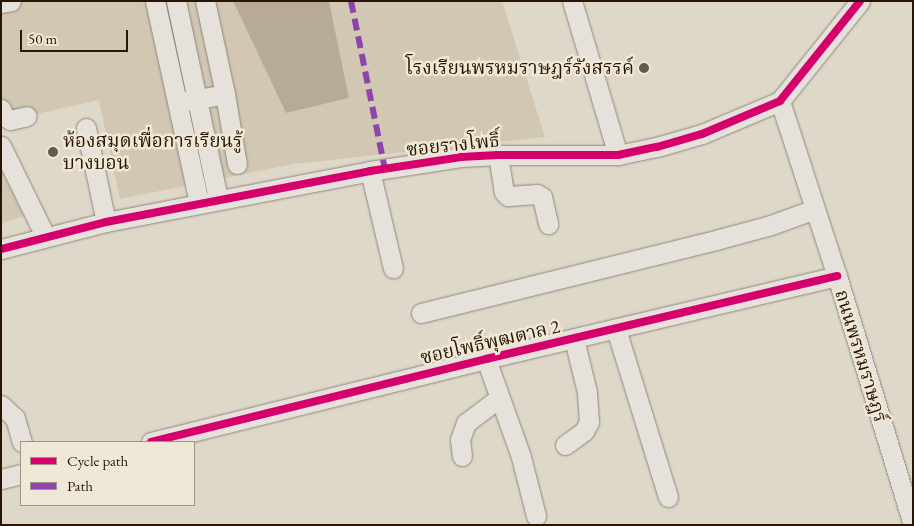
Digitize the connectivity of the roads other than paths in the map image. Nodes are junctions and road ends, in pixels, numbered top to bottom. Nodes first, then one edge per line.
1 (11, 1) edge
2 (155, 1) edge
3 (176, 1) edge
4 (205, 1) edge
5 (572, 1) edge
6 (860, 1) edge
7 (1, 3) edge
8 (225, 94) junction
9 (197, 99) junction
10 (780, 101) junction
11 (177, 103) junction
12 (1, 109) edge
13 (26, 116) dead end
14 (86, 128) dead end
15 (1, 146) edge
16 (498, 155) junction
17 (618, 155) junction
18 (237, 164) dead end
19 (370, 171) junction
20 (218, 199) junction
21 (199, 202) junction
22 (815, 209) junction
23 (106, 222) junction
24 (548, 224) dead end
25 (45, 236) junction
26 (1, 249) edge
27 (393, 268) dead end
28 (837, 276) junction
29 (421, 314) dead end
30 (616, 329) junction
31 (574, 339) junction
32 (486, 359) junction
33 (499, 398) junction
34 (1, 405) edge
35 (22, 441) edge
36 (155, 441) edge
37 (565, 445) dead end
38 (462, 456) dead end
39 (20, 474) edge
40 (1, 479) edge
41 (668, 497) dead end
42 (536, 516) dead end
43 (912, 522) edge

1 - 7 street
2 - 11 street
3 - 9 street
4 - 8 street
5 - 17 street
6 - 10 street, ซอยรางโพธิ์
8 - 9 street
8 - 18 street
9 - 11 street
9 - 20 street
10 - 17 street, ซอยรางโพธิ์
10 - 22 street, ถนนพรหมราษฎร์
11 - 21 street
12 - 13 street
14 - 23 street
15 - 25 street
16 - 17 street, ซอยรางโพธิ์
16 - 19 street, ซอยรางโพธิ์
16 - 24 street
19 - 20 street, ซอยรางโพธิ์
19 - 27 street
20 - 21 street, ซอยรางโพธิ์
21 - 23 street, ซอยรางโพธิ์
22 - 28 street, ถนนพรหมราษฎร์
22 - 29 street
23 - 25 street, ซอยรางโพธิ์
25 - 26 street, ซอยรางโพธิ์
28 - 30 street, ซอยโพธิ์พุฒตาล 2
28 - 43 street, ถนนพรหมราษฎร์
30 - 31 street, ซอยโพธิ์พุฒตาล 2
30 - 41 street
31 - 32 street, ซอยโพธิ์พุฒตาล 2
31 - 37 street
32 - 33 street
32 - 36 street, ซอยโพธิ์พุฒตาล 2
33 - 38 street
33 - 42 street
34 - 35 street
39 - 40 street

